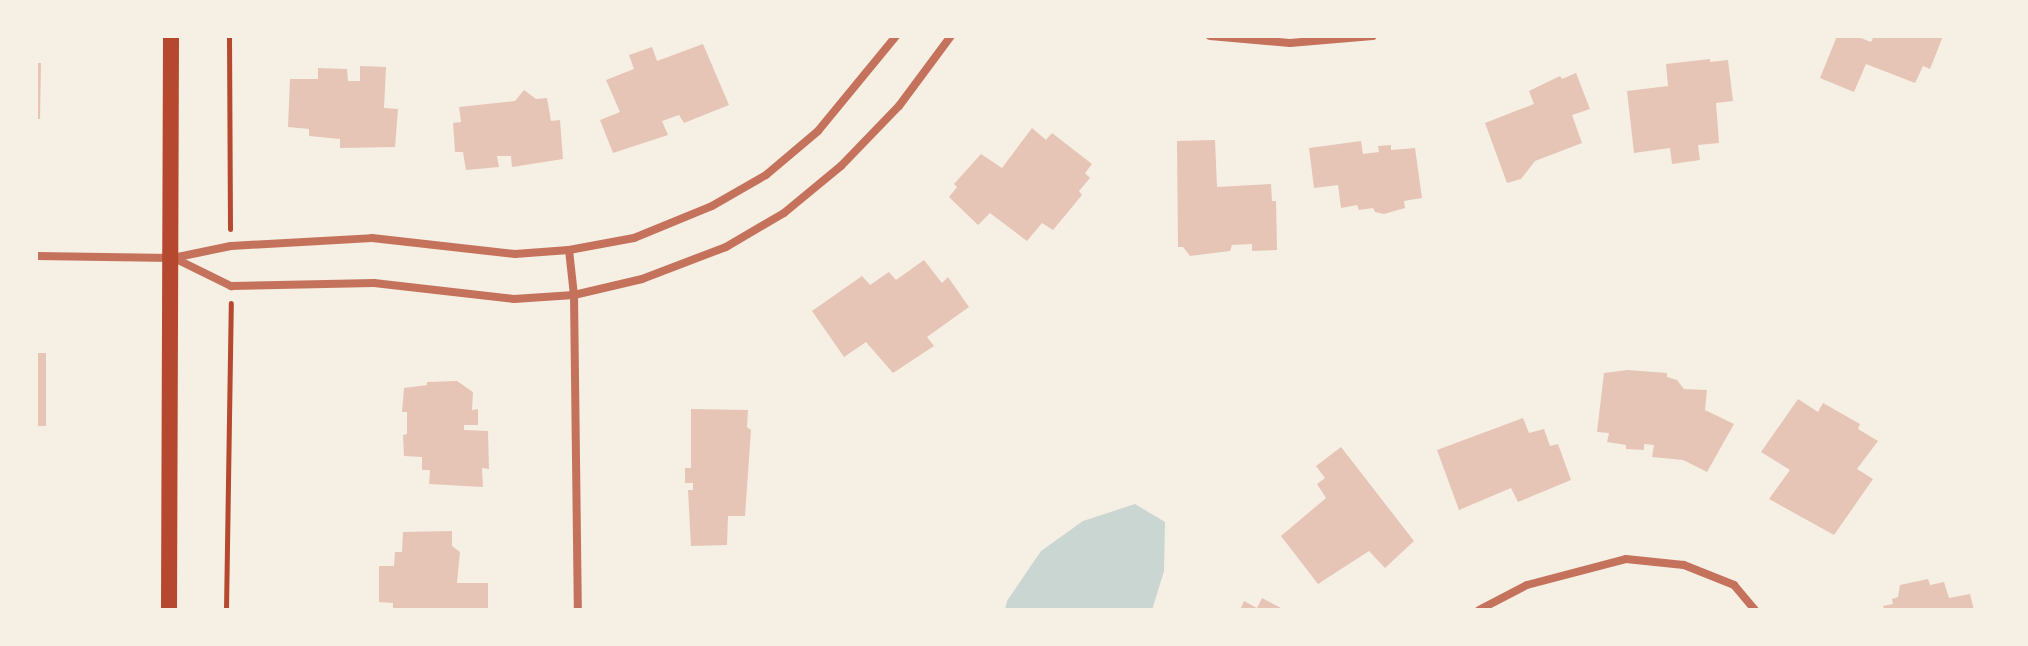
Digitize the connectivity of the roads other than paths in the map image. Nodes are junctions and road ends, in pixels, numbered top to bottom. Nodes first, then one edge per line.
1 (171, 36) edge
2 (896, 36) edge
3 (951, 36) edge
4 (1210, 36) edge
5 (1373, 36) edge
6 (569, 250) junction
7 (36, 256) edge
8 (173, 258) junction
9 (574, 295) junction
10 (169, 610) edge
11 (578, 610) edge
12 (1479, 610) edge
13 (1755, 610) edge

1 - 8 main road
2 - 6 street
3 - 9 street
4 - 5 street
6 - 8 street
6 - 9 street
7 - 8 street
8 - 9 street
8 - 10 main road
9 - 11 street
12 - 13 street

